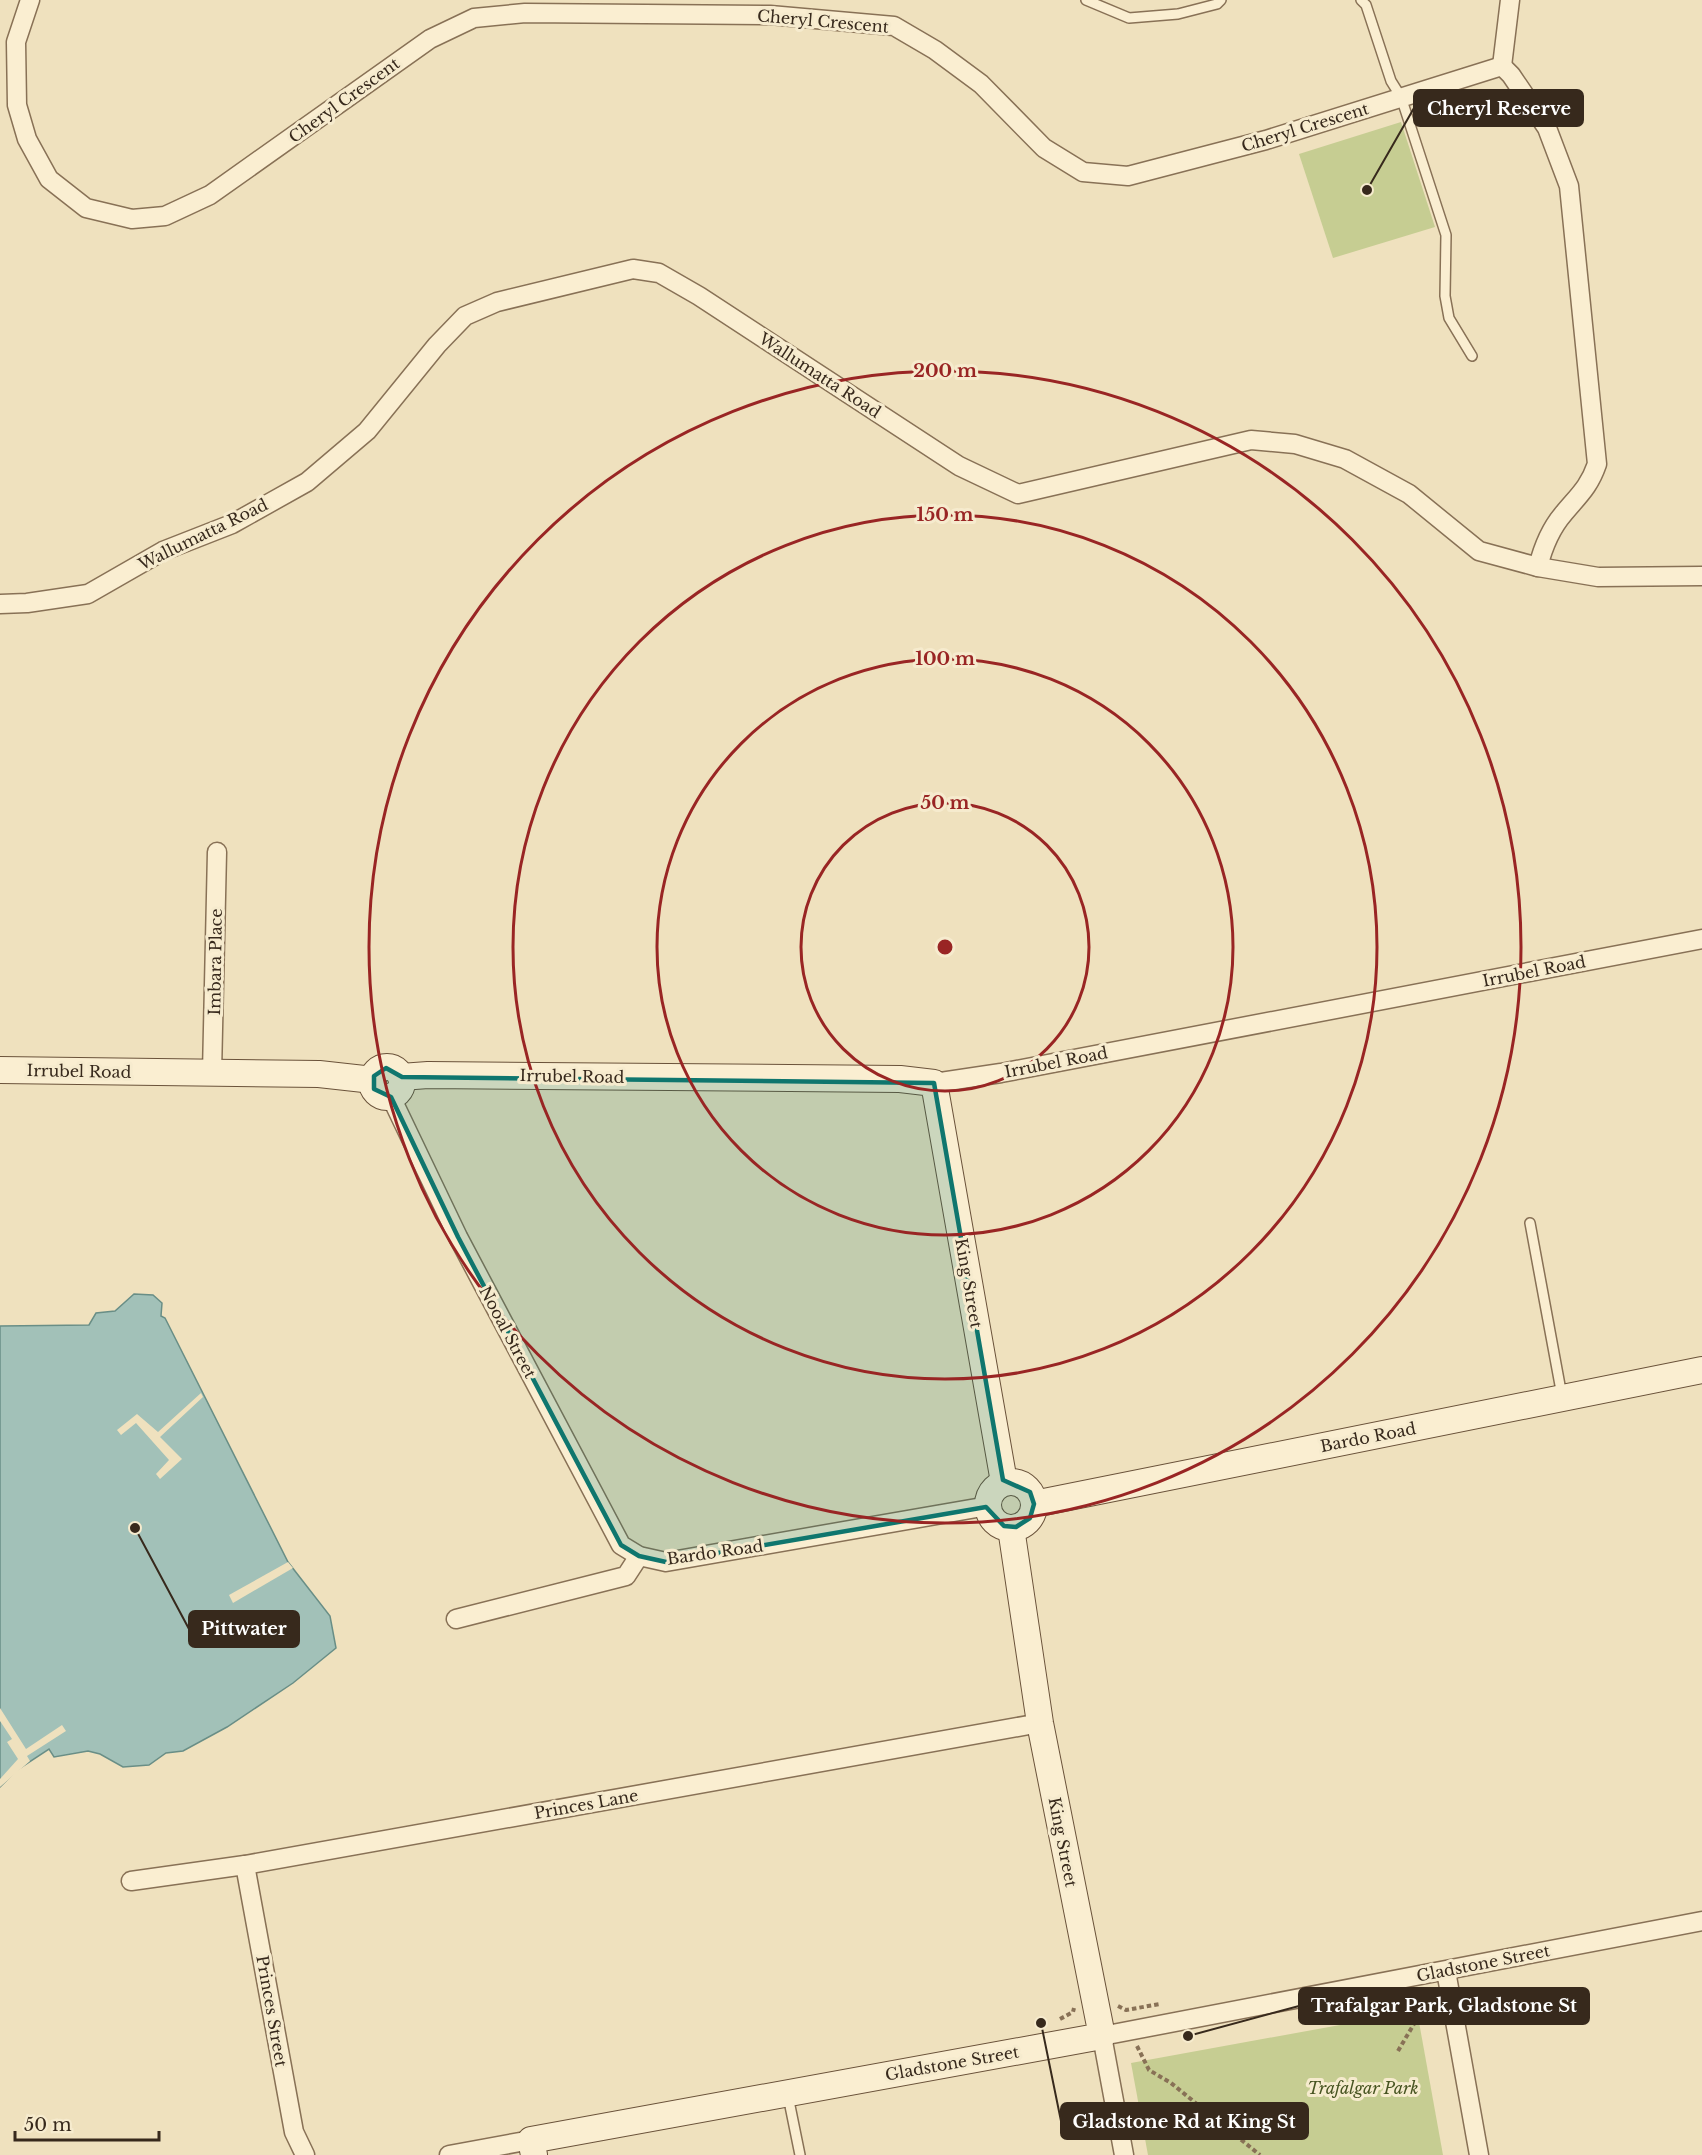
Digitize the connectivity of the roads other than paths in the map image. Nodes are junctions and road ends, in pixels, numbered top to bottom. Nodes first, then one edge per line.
1 (30, 0) edge
2 (1086, 0) edge
3 (1221, 0) edge
4 (1361, 0) edge
5 (1510, 0) edge
6 (1502, 66) junction
7 (1401, 97) junction
8 (1472, 356) dead end
9 (1538, 567) junction
10 (1702, 576) edge
11 (0, 604) edge
12 (217, 852) dead end
13 (1702, 939) edge
14 (0, 1070) edge
15 (212, 1073) junction
16 (934, 1083) junction
17 (388, 1084) junction
18 (1530, 1223) dead end
19 (1702, 1370) edge
20 (1562, 1398) junction
21 (1004, 1482) junction
22 (1034, 1504) junction
23 (988, 1506) junction
24 (1011, 1528) junction
25 (639, 1556) junction
26 (456, 1619) dead end
27 (1040, 1723) junction
28 (245, 1865) junction
29 (131, 1881) dead end
30 (1702, 1921) edge
31 (1446, 1971) junction
32 (1102, 2036) junction
33 (788, 2093) junction
34 (532, 2148) edge
35 (305, 2155) edge
36 (449, 2155) edge
37 (800, 2155) edge
38 (1124, 2155) edge
39 (1479, 2155) edge

1 - 7 street, Cheryl Crescent
2 - 3 lane
4 - 7 lane
5 - 6 street
6 - 7 street, Cheryl Crescent
6 - 9 street
7 - 8 lane
9 - 10 street, Wallumatta Road
9 - 11 street, Wallumatta Road
12 - 15 street, Imbara Place
13 - 16 street, Irrubel Road
14 - 15 street, Irrubel Road
15 - 17 street, Irrubel Road
16 - 17 street, Irrubel Road
16 - 21 street, King Street
17 - 25 street, Nooal Street
18 - 20 lane
19 - 20 street, Bardo Road
20 - 22 street, Bardo Road
21 - 22 street
21 - 23 street
22 - 24 street
23 - 24 street
23 - 25 street, Bardo Road
24 - 27 street, King Street
25 - 26 street
27 - 28 street, Princes Lane
27 - 32 street, King Street
28 - 29 street, Princes Lane
28 - 35 street, Princes Street
30 - 31 street, Gladstone Street
31 - 32 street, Gladstone Street
31 - 39 street
32 - 33 street, Gladstone Street
32 - 38 street, King Street
33 - 34 street, Gladstone Street
33 - 37 lane
34 - 36 street, Gladstone Street

